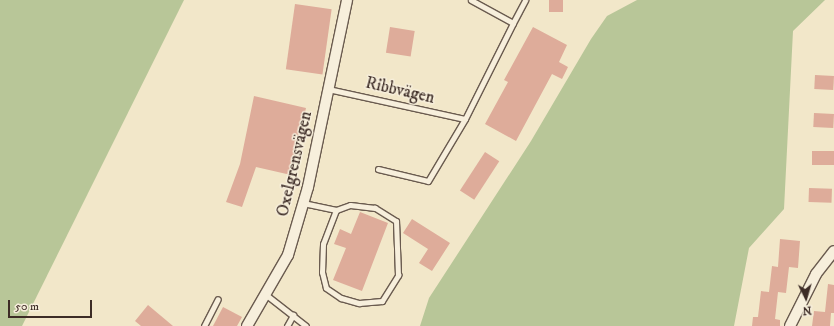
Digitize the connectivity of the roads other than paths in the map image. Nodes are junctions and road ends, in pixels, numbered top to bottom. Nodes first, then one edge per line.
1 (347, 0) edge
2 (471, 0) edge
3 (525, 0) edge
4 (513, 23) junction
5 (328, 89) junction
6 (465, 120) junction
7 (378, 169) dead end
8 (303, 203) junction
9 (336, 210) junction
10 (834, 251) edge
11 (265, 294) junction
12 (218, 299) dead end
13 (293, 315) junction
14 (204, 326) edge
15 (247, 326) edge
16 (287, 326) edge
17 (306, 326) edge
18 (790, 326) edge

1 - 5 street, Oxelgrensvägen
2 - 4 lane
3 - 4 lane
4 - 6 lane
5 - 6 lane, Ribbvägen
5 - 8 street, Oxelgrensvägen
6 - 7 lane
8 - 9 lane
8 - 11 street, Oxelgrensvägen
9 - 9 lane
10 - 18 street
11 - 13 lane
11 - 15 street, Oxelgrensvägen
12 - 14 lane
13 - 16 lane
13 - 17 lane

